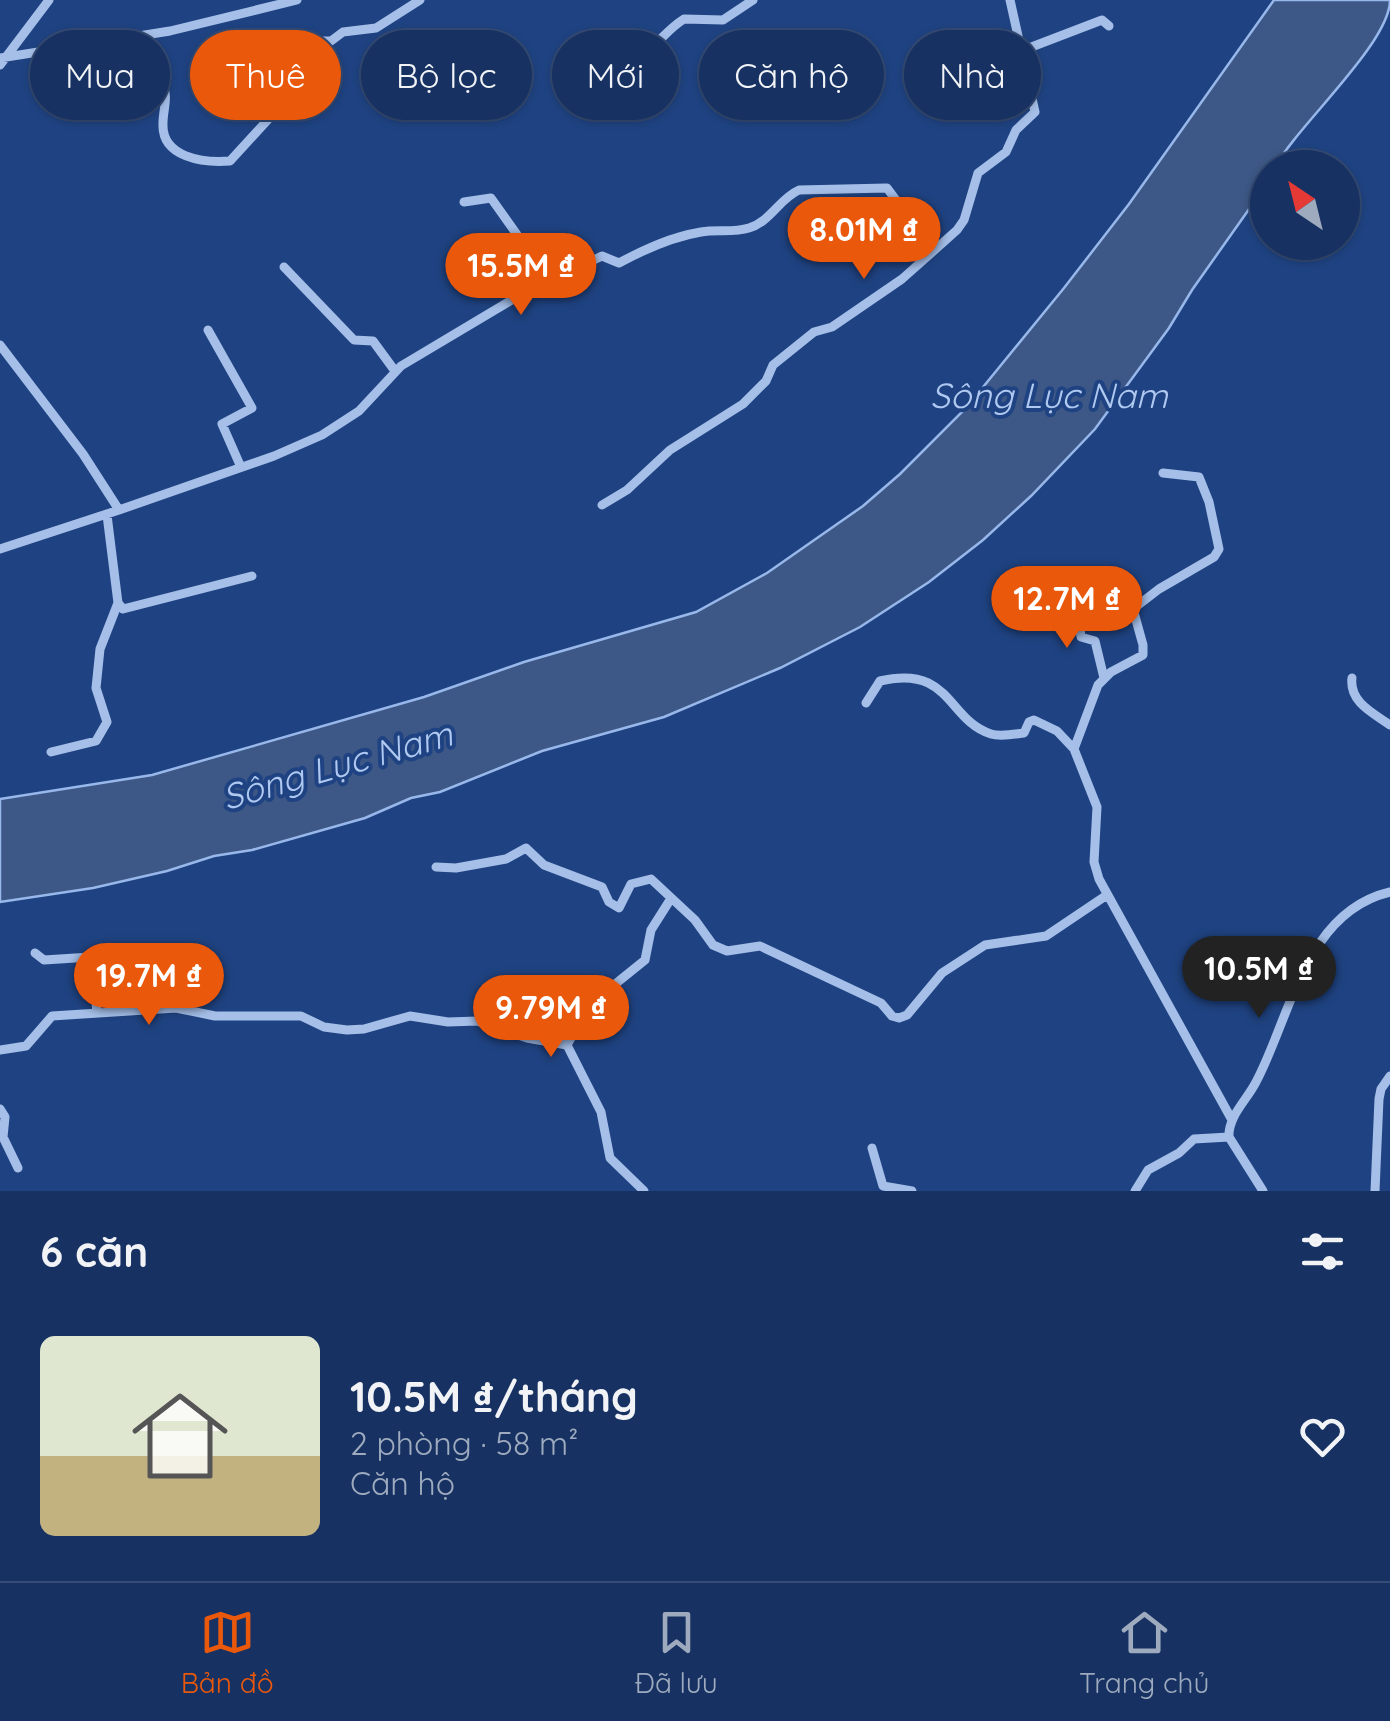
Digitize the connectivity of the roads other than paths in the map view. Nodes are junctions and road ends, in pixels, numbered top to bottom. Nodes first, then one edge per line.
1 (48, 0) edge
2 (297, 0) edge
3 (420, 0) edge
4 (753, 0) edge
5 (1010, 0) edge
6 (1109, 26) dead end
7 (672, 30) edge
8 (1016, 30) edge
9 (170, 31) edge
10 (341, 34) edge
11 (1041, 43) edge
12 (30, 54) edge
13 (2, 60) edge
14 (163, 120) edge
15 (268, 120) edge
16 (1027, 120) edge
17 (464, 202) dead end
18 (933, 250) junction
19 (284, 267) dead end
20 (556, 277) junction
21 (208, 330) dead end
22 (0, 345) edge
23 (396, 371) junction
24 (240, 466) junction
25 (1163, 473) dead end
26 (602, 505) dead end
27 (119, 510) junction
28 (107, 515) junction
29 (0, 550) edge
30 (252, 576) dead end
31 (118, 603) junction
32 (1078, 610) dead end
33 (1104, 678) junction
34 (1352, 678) dead end
35 (866, 703) dead end
36 (1390, 725) edge
37 (1074, 749) junction
38 (51, 752) dead end
39 (436, 867) dead end
40 (1390, 892) edge
41 (1107, 895) junction
42 (670, 900) junction
43 (34, 953) dead end
44 (97, 1012) junction
45 (567, 1045) junction
46 (0, 1050) edge
47 (1390, 1076) edge
48 (0, 1108) edge
49 (1232, 1120) junction
50 (1228, 1137) junction
51 (872, 1148) dead end
52 (18, 1168) dead end
53 (644, 1191) edge
54 (912, 1191) edge
55 (1135, 1191) edge
56 (1263, 1191) edge
57 (1376, 1191) edge

1 - 13 street
2 - 9 street
3 - 10 street
4 - 7 street
5 - 8 street
6 - 11 street
12 - 13 street
14 - 15 street
16 - 18 street
17 - 20 street
18 - 20 street
18 - 26 street
19 - 23 street
20 - 23 street
21 - 24 street
22 - 27 street
23 - 24 street
24 - 27 street
25 - 33 street
27 - 28 street
28 - 29 street
28 - 31 street
30 - 31 street
31 - 38 street
32 - 33 street
33 - 37 street
34 - 36 street
35 - 37 street
37 - 41 street
39 - 42 street
40 - 49 street
41 - 42 street
41 - 49 street
42 - 45 street
43 - 44 street
44 - 45 street
44 - 46 street
45 - 53 street
47 - 57 street
48 - 52 street
49 - 50 street
50 - 55 street
50 - 56 street
51 - 54 street

